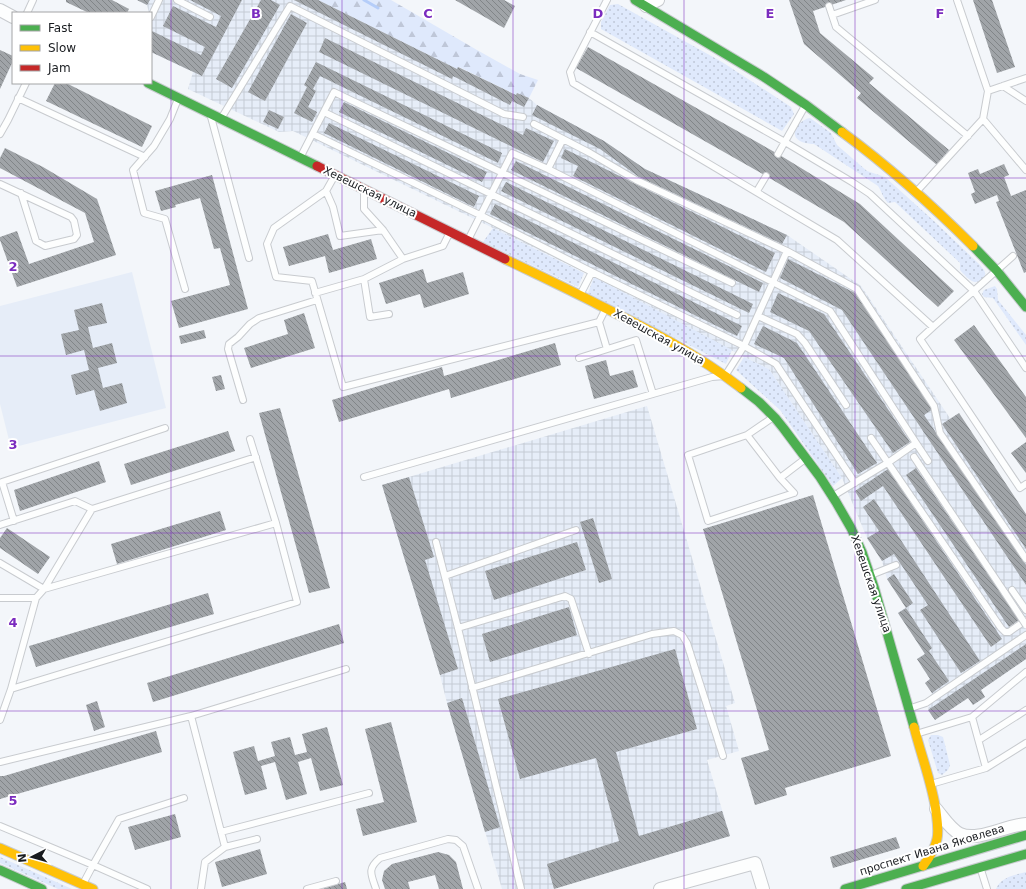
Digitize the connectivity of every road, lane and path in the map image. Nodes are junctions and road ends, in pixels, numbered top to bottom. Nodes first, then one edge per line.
1 (33, 0) edge
2 (159, 0) edge
3 (177, 0) edge
4 (607, 0) edge
5 (635, 0) edge
6 (658, 0) edge
7 (875, 0) edge
8 (957, 0) edge
9 (646, 6) junction
10 (829, 6) dead end
11 (0, 10) edge
12 (27, 12) edge
13 (832, 14) junction
14 (152, 15) edge
15 (12, 16) edge
16 (210, 17) dead end
17 (590, 32) junction
18 (1026, 78) edge
19 (25, 84) edge
20 (150, 84) edge
21 (1003, 86) junction
22 (988, 91) junction
23 (18, 98) junction
24 (179, 98) junction
25 (1026, 101) edge
26 (806, 105) junction
27 (324, 112) junction
28 (210, 113) junction
29 (522, 117) dead end
30 (221, 119) junction
31 (983, 119) junction
32 (534, 124) dead end
33 (0, 134) edge
34 (313, 134) junction
35 (968, 136) junction
36 (563, 139) junction
37 (785, 142) junction
38 (778, 154) dead end
39 (145, 157) junction
40 (301, 158) junction
41 (1023, 162) edge
42 (548, 169) junction
43 (1026, 170) edge
44 (502, 173) junction
45 (335, 174) junction
46 (766, 176) dead end
47 (0, 184) edge
48 (364, 189) junction
49 (326, 191) junction
50 (757, 191) junction
51 (916, 192) junction
52 (21, 194) junction
53 (490, 195) junction
54 (480, 215) junction
55 (383, 230) junction
56 (450, 231) junction
57 (468, 240) junction
58 (787, 251) junction
59 (1013, 256) dead end
60 (249, 258) dead end
61 (403, 259) junction
62 (997, 271) junction
63 (592, 272) junction
64 (364, 279) junction
65 (773, 282) junction
66 (732, 283) dead end
67 (185, 289) dead end
68 (974, 291) junction
69 (315, 293) junction
70 (580, 295) junction
71 (317, 300) junction
72 (1026, 307) edge
73 (606, 308) junction
74 (389, 314) dead end
75 (737, 315) dead end
76 (758, 316) junction
77 (599, 322) junction
78 (642, 326) junction
79 (933, 327) junction
80 (636, 340) junction
81 (744, 346) junction
82 (607, 349) junction
83 (578, 358) dead end
84 (1026, 368) edge
85 (725, 376) junction
86 (653, 394) junction
87 (243, 400) dead end
88 (846, 405) dead end
89 (774, 417) junction
90 (165, 428) dead end
91 (747, 435) junction
92 (250, 438) dead end
93 (871, 438) dead end
94 (916, 443) junction
95 (256, 457) junction
96 (914, 457) dead end
97 (807, 458) junction
98 (928, 461) dead end
99 (889, 462) junction
100 (364, 478) dead end
101 (780, 478) junction
102 (855, 483) junction
103 (1026, 484) edge
104 (832, 496) junction
105 (92, 509) junction
106 (14, 521) junction
107 (276, 523) junction
108 (0, 525) edge
109 (576, 530) dead end
110 (436, 542) dead end
111 (1026, 559) edge
112 (0, 563) edge
113 (896, 565) dead end
114 (445, 576) junction
115 (870, 576) junction
116 (44, 589) junction
117 (1012, 590) dead end
118 (0, 598) edge
119 (36, 598) junction
120 (1026, 610) edge
121 (1026, 620) edge
122 (1026, 625) edge
123 (458, 628) junction
124 (1026, 635) edge
125 (589, 654) junction
126 (346, 669) dead end
127 (1026, 672) edge
128 (472, 688) junction
129 (11, 689) junction
130 (910, 709) junction
131 (1026, 710) edge
132 (191, 716) junction
133 (972, 717) junction
134 (0, 720) edge
135 (916, 734) junction
136 (978, 740) junction
137 (1026, 743) edge
138 (723, 756) dead end
139 (0, 762) edge
140 (986, 768) junction
141 (930, 784) junction
142 (369, 792) dead end
143 (184, 798) dead end
144 (936, 809) junction
145 (1026, 824) edge
146 (0, 826) edge
147 (221, 832) junction
148 (1026, 835) edge
149 (257, 839) dead end
150 (225, 847) junction
151 (0, 848) edge
152 (1026, 854) edge
153 (93, 865) junction
154 (923, 866) junction
155 (980, 867) junction
156 (0, 870) edge
157 (336, 881) dead end
158 (83, 885) junction
159 (42, 889) edge
160 (93, 889) edge
161 (147, 889) edge
162 (201, 889) edge
163 (307, 889) edge
164 (376, 889) edge
165 (478, 889) edge
166 (521, 889) edge
167 (660, 889) edge
168 (763, 889) edge
169 (845, 889) edge
170 (906, 889) edge
171 (987, 889) edge

1 - 12 lane
2 - 14 lane
3 - 16 lane
4 - 17 lane
5 - 9 street
6 - 9 street
7 - 13 lane
8 - 22 lane
9 - 26 street
10 - 13 lane
11 - 15 street
13 - 35 lane
17 - 37 lane
17 - 50 lane
18 - 21 lane
19 - 23 lane
20 - 24 street, Хевешская улица
21 - 22 lane
21 - 25 lane
22 - 31 lane
23 - 33 lane
23 - 39 lane
24 - 28 street, Хевешская улица
24 - 39 lane
26 - 37 lane
26 - 51 street
27 - 34 lane
27 - 44 lane
27 - 53 lane
28 - 30 street, Хевешская улица
28 - 60 lane
29 - 30 lane
30 - 40 street, Хевешская улица
31 - 35 lane
31 - 41 lane
32 - 36 lane
34 - 40 lane
34 - 54 lane
35 - 51 lane
36 - 42 lane
36 - 58 lane
37 - 38 lane
37 - 68 lane
39 - 67 lane
40 - 45 street, Хевешская улица
41 - 43 lane
42 - 44 lane
42 - 65 lane
44 - 53 lane
44 - 66 lane
45 - 48 street, Хевешская улица
45 - 49 lane
46 - 50 lane
47 - 52 lane
48 - 55 lane
48 - 56 street, Хевешская улица
49 - 55 lane
49 - 69 lane
50 - 79 lane
51 - 62 street
52 - 52 lane
53 - 54 lane
53 - 75 lane
54 - 57 lane
54 - 63 lane
55 - 61 lane
56 - 57 street, Хевешская улица
56 - 61 lane
57 - 70 street, Хевешская улица
58 - 65 lane
58 - 111 lane
59 - 62 lane
61 - 64 lane
62 - 68 lane
62 - 72 street
63 - 70 lane
63 - 81 lane
64 - 69 lane
64 - 74 lane
65 - 76 lane
65 - 94 lane
68 - 79 lane
68 - 84 lane
69 - 71 lane
70 - 73 street, Хевешская улица
71 - 77 lane
71 - 87 lane
73 - 77 lane
73 - 78 street, Хевешская улица
76 - 81 lane
76 - 88 lane
77 - 82 lane
78 - 80 lane
78 - 85 street, Хевешская улица
79 - 103 lane
80 - 82 lane
80 - 86 lane
81 - 85 lane
81 - 102 lane
82 - 83 lane
85 - 86 lane
85 - 89 street, Хевешская улица
86 - 100 lane
89 - 91 lane
89 - 97 street, Хевешская улица
90 - 106 lane
91 - 101 lane
91 - 101 lane
92 - 95 lane
93 - 99 lane
94 - 98 lane
94 - 99 lane
95 - 105 lane
95 - 107 lane
96 - 122 lane, bridge
97 - 101 lane
97 - 104 street, Хевешская улица
99 - 102 lane
99 - 121 lane
102 - 104 lane
104 - 115 street, Хевешская улица
105 - 106 lane
105 - 116 lane
106 - 108 lane
107 - 116 lane
107 - 129 lane
109 - 114 lane
110 - 114 lane
112 - 116 lane
113 - 115 lane
114 - 123 lane
115 - 130 street, Хевешская улица
116 - 119 lane
117 - 120 lane
118 - 119 lane
119 - 129 lane
123 - 125 lane
123 - 128 lane
124 - 130 lane
125 - 128 lane
125 - 138 lane
126 - 132 lane
127 - 133 lane
128 - 166 lane
129 - 134 lane
130 - 135 street, Хевешская улица
131 - 136 lane
132 - 139 lane
132 - 147 lane
133 - 135 lane
133 - 136 lane
135 - 141 street, Хевешская улица
136 - 140 lane
137 - 140 lane
140 - 141 lane
141 - 144 street, Хевешская улица
142 - 147 lane
143 - 153 lane
144 - 145 street
144 - 154 street, Хевешская улица
146 - 153 lane
147 - 150 lane
148 - 154 street, проспект Ивана Яковлева
149 - 150 lane
150 - 162 lane
151 - 158 street
152 - 155 street
153 - 158 lane
153 - 161 lane
154 - 169 street, проспект Ивана Яковлева
155 - 170 street
155 - 171 lane
156 - 159 street
157 - 163 lane
158 - 160 street
164 - 165 lane
167 - 168 street

